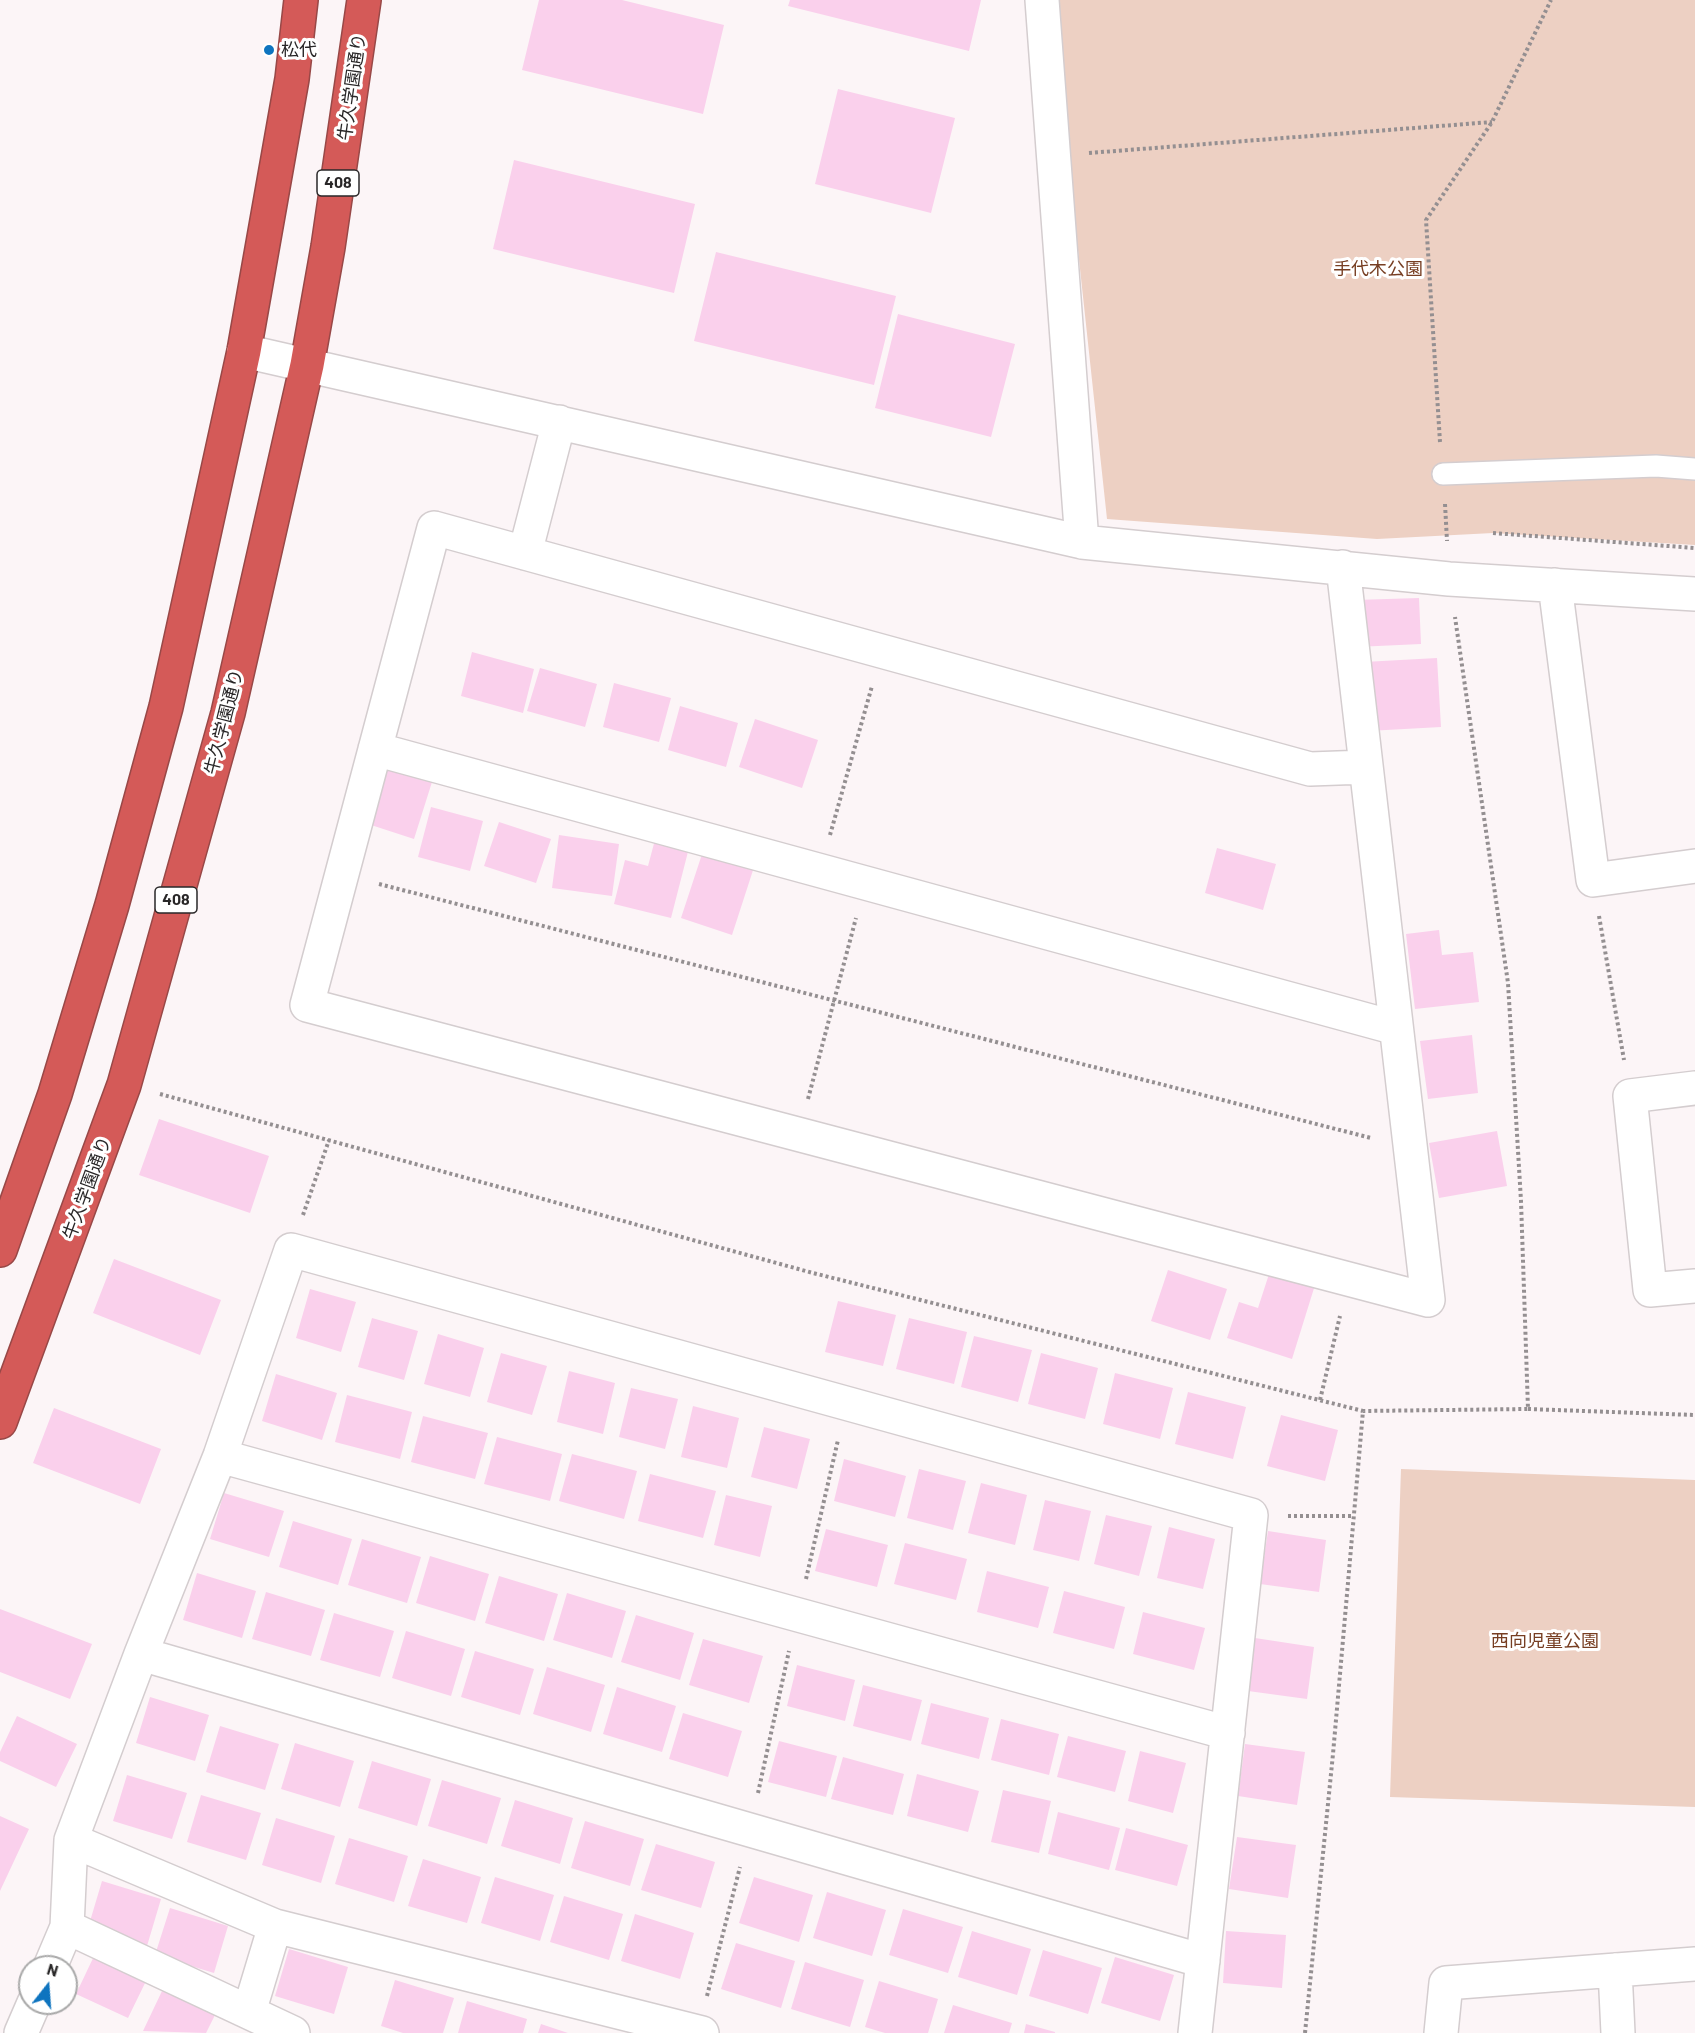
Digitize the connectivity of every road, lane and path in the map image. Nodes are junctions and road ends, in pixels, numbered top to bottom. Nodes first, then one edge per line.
1 (301, 0) edge
2 (364, 0) edge
3 (1042, 0) edge
4 (1551, 0) edge
5 (1492, 122) junction
6 (1052, 156) junction
7 (244, 351) junction
8 (307, 365) junction
9 (559, 422) junction
10 (1695, 469) edge
11 (1443, 474) junction
12 (1492, 532) dead end
13 (1082, 542) junction
14 (1695, 548) edge
15 (525, 553) junction
16 (1343, 567) junction
17 (1449, 579) junction
18 (1555, 585) junction
19 (1695, 594) edge
20 (881, 651) junction
21 (375, 749) junction
22 (1366, 767) junction
23 (1695, 866) edge
24 (820, 870) junction
25 (343, 875) junction
26 (1593, 880) junction
27 (865, 883) junction
28 (834, 1000) junction
29 (1396, 1028) junction
30 (1695, 1088) edge
31 (149, 1092) dead end
32 (1630, 1096) junction
33 (798, 1134) junction
34 (329, 1140) junction
35 (1410, 1148) junction
36 (0, 1250) edge
37 (291, 1250) junction
38 (1349, 1279) junction
39 (1695, 1287) edge
40 (1320, 1400) junction
41 (846, 1403) junction
42 (1528, 1409) junction
43 (1363, 1411) junction
44 (1695, 1415) edge
45 (0, 1422) edge
46 (220, 1456) junction
47 (1251, 1515) junction
48 (1354, 1516) junction
49 (797, 1614) junction
50 (141, 1654) junction
51 (1228, 1732) junction
52 (750, 1830) junction
53 (71, 1840) junction
54 (275, 1926) junction
55 (67, 1928) junction
56 (55, 1955) edge
57 (1203, 1961) junction
58 (1695, 1964) edge
59 (1616, 1970) junction
60 (249, 2013) junction
61 (29, 2015) edge
62 (21, 2033) edge
63 (293, 2033) edge
64 (699, 2033) edge
65 (1195, 2033) edge
66 (1305, 2033) edge
67 (1441, 2033) edge
68 (1618, 2033) edge

1 - 7 highway
2 - 8 highway, 牛久学園通り / 408
3 - 6 street
4 - 5 path
5 - 6 path
5 - 11 path
6 - 13 street
7 - 8 street
7 - 36 highway
8 - 9 street
8 - 45 highway, 牛久学園通り / 408
9 - 13 street
9 - 15 street
10 - 11 lane
11 - 17 path
12 - 14 path
13 - 16 street
15 - 20 street
15 - 21 street
16 - 17 street
16 - 22 street
17 - 18 street
17 - 42 path
18 - 19 street
18 - 26 street
20 - 22 street
20 - 24 path
21 - 24 street
21 - 25 street
22 - 29 street
23 - 26 street
24 - 27 street
25 - 28 path
25 - 33 street
26 - 32 path
27 - 28 path
27 - 29 street
28 - 33 path
28 - 35 path
29 - 35 street
30 - 32 street
31 - 34 path
32 - 39 street
33 - 38 street
34 - 37 path
34 - 40 path
35 - 38 street
37 - 41 street
37 - 46 street
38 - 40 path
40 - 43 path
41 - 47 street
41 - 49 path
42 - 43 path
42 - 44 path
43 - 48 path
46 - 49 street
46 - 50 street
47 - 48 path
47 - 51 street
48 - 66 path
49 - 51 street
49 - 52 path
50 - 52 street
50 - 53 street
51 - 57 street
52 - 57 street
52 - 64 path
53 - 54 street
53 - 55 street
54 - 60 street
54 - 64 street
55 - 56 street
55 - 60 street
57 - 65 street
58 - 59 street
59 - 67 street
59 - 68 street
60 - 63 street
61 - 62 street

